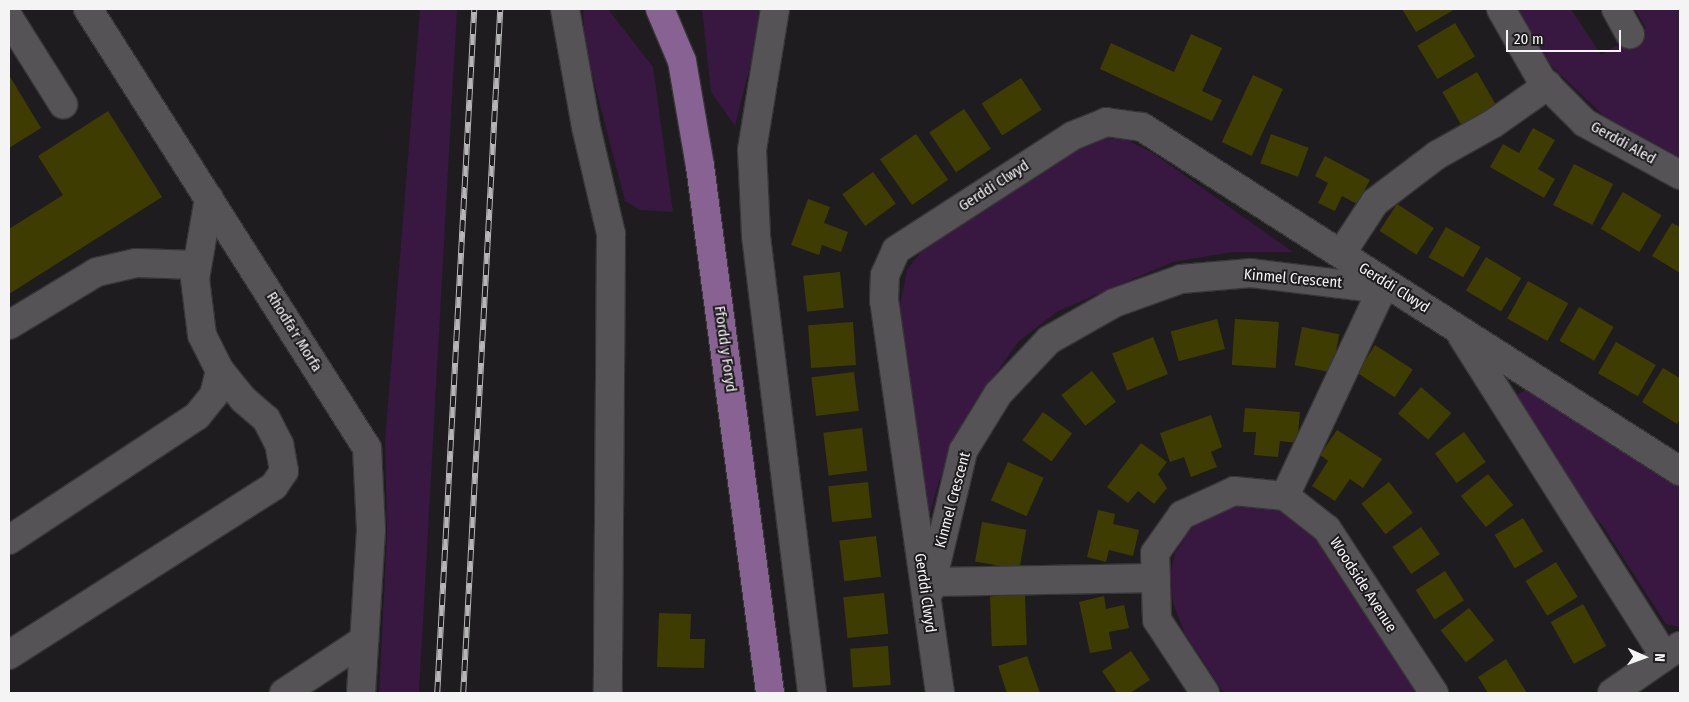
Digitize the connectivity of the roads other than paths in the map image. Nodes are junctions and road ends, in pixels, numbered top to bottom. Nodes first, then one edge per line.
1 (88, 9) edge
2 (565, 9) edge
3 (660, 9) edge
4 (775, 9) edge
5 (1501, 9) edge
6 (1616, 9) edge
7 (9, 18) edge
8 (1630, 34) dead end
9 (1548, 85) junction
10 (63, 104) dead end
11 (1680, 175) edge
12 (208, 198) junction
13 (1342, 254) junction
14 (197, 265) junction
15 (1391, 290) junction
16 (9, 325) edge
17 (1457, 328) junction
18 (220, 371) junction
19 (1680, 471) edge
20 (1285, 496) junction
21 (9, 540) edge
22 (1156, 578) junction
23 (929, 593) junction
24 (364, 640) junction
25 (1672, 651) edge
26 (9, 655) edge
27 (936, 666) junction
28 (315, 683) edge
29 (284, 693) edge
30 (361, 693) edge
31 (608, 693) edge
32 (770, 693) edge
33 (812, 693) edge
34 (940, 693) edge
35 (953, 693) edge
36 (1205, 693) edge
37 (1434, 693) edge
38 (1612, 693) edge

1 - 12 street, Rhodfa'r Morfa
2 - 31 street
3 - 32 main road, Ffordd y Foryd
4 - 33 street
5 - 9 street, Gerddi Aled
6 - 8 street
7 - 10 street
9 - 11 street, Gerddi Aled
9 - 13 street
12 - 14 street
12 - 24 street, Rhodfa'r Morfa
13 - 15 street, Gerddi Clwyd
13 - 23 street, Gerddi Clwyd
14 - 16 street
14 - 18 street
15 - 17 street, Gerddi Clwyd
15 - 20 street
15 - 23 street, Kinmel Crescent
17 - 19 street, Gerddi Clwyd
17 - 25 street, Gerddi Clwyd
18 - 21 street
18 - 26 street
20 - 22 street
20 - 37 street, Woodside Avenue
22 - 23 street
22 - 36 street
23 - 27 street, Gerddi Clwyd
24 - 28 street
24 - 30 street, Rhodfa'r Morfa
25 - 38 street
27 - 34 street, Gerddi Clwyd
27 - 35 street, Gerddi Clwyd
28 - 29 street

